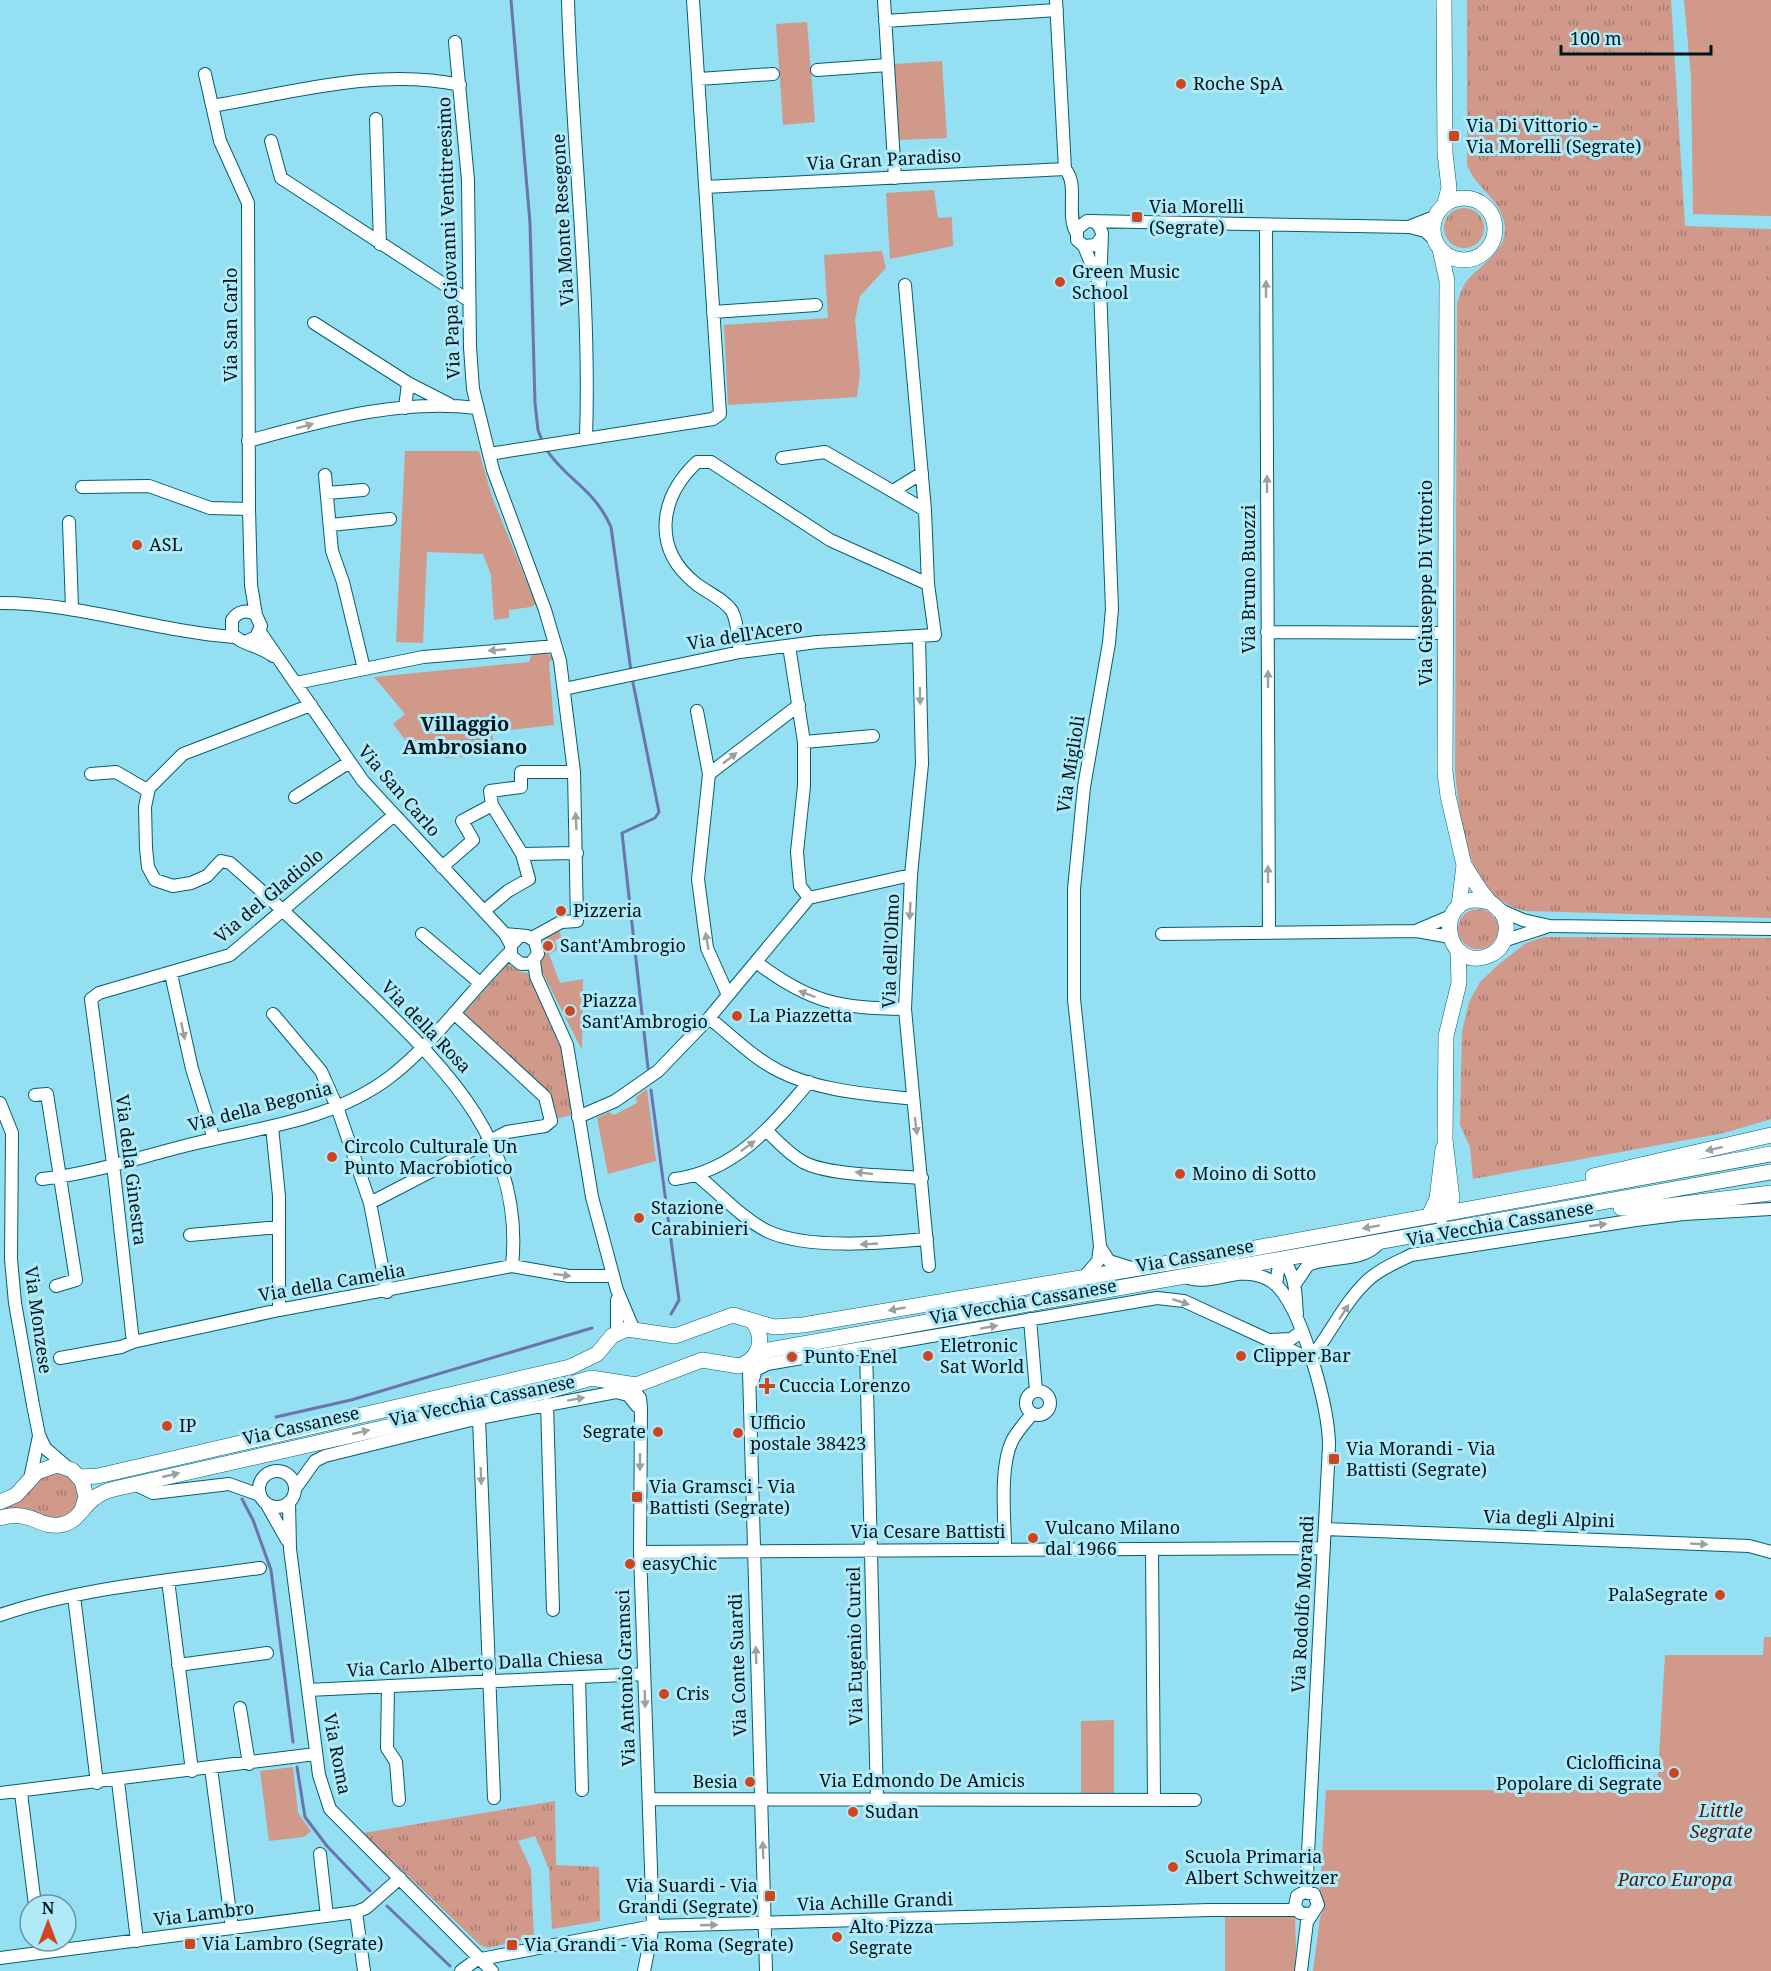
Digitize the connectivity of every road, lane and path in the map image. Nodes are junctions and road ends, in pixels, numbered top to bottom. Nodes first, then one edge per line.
1 (568, 0) edge
2 (693, 0) edge
3 (884, 0) edge
4 (1444, 0) edge
5 (1057, 5) edge
6 (885, 21) junction
7 (455, 42) dead end
8 (888, 65) junction
9 (817, 70) dead end
10 (205, 74) dead end
11 (773, 74) dead end
12 (699, 79) junction
13 (460, 85) junction
14 (212, 106) junction
15 (376, 119) dead end
16 (271, 141) dead end
17 (1445, 153) junction
18 (1065, 170) junction
19 (895, 178) junction
20 (705, 187) junction
21 (1473, 199) junction
22 (1071, 200) junction
23 (1445, 203) junction
24 (1434, 217) junction
25 (1090, 221) junction
26 (1127, 224) junction
27 (1266, 225) junction
28 (1410, 227) junction
29 (1076, 232) junction
30 (1102, 236) junction
31 (380, 244) junction
32 (1437, 244) junction
33 (1084, 246) junction
34 (1475, 258) junction
35 (905, 285) dead end
36 (1100, 286) junction
37 (1446, 299) junction
38 (468, 300) junction
39 (816, 305) dead end
40 (713, 312) junction
41 (314, 323) dead end
42 (408, 383) junction
43 (449, 404) junction
44 (405, 408) junction
45 (477, 408) junction
46 (586, 438) junction
47 (248, 441) junction
48 (489, 454) junction
49 (782, 458) dead end
50 (922, 473) junction
51 (325, 475) dead end
52 (82, 487) dead end
53 (363, 490) dead end
54 (894, 491) junction
55 (327, 494) junction
56 (249, 509) junction
57 (925, 510) junction
58 (390, 519) dead end
59 (69, 522) dead end
60 (330, 525) junction
61 (928, 584) junction
62 (251, 585) junction
63 (0, 603) edge
64 (72, 608) junction
65 (240, 612) junction
66 (256, 615) junction
67 (260, 632) junction
68 (1267, 632) junction
69 (1445, 633) junction
70 (237, 635) junction
71 (919, 637) junction
72 (555, 646) junction
73 (789, 646) junction
74 (740, 652) junction
75 (278, 661) junction
76 (364, 669) junction
77 (296, 683) junction
78 (564, 689) junction
79 (311, 705) junction
80 (799, 705) junction
81 (697, 711) dead end
82 (873, 736) dead end
83 (804, 742) junction
84 (348, 763) junction
85 (574, 772) junction
86 (91, 774) dead end
87 (709, 774) junction
88 (147, 790) junction
89 (295, 797) dead end
90 (492, 805) junction
91 (393, 816) junction
92 (522, 854) junction
93 (577, 854) junction
94 (1464, 865) junction
95 (442, 867) junction
96 (911, 875) junction
97 (809, 898) junction
98 (1494, 906) junction
99 (283, 908) junction
100 (484, 911) junction
101 (1455, 911) junction
102 (1550, 926) junction
103 (1771, 929) edge
104 (1417, 931) junction
105 (1269, 932) junction
106 (422, 934) dead end
107 (1162, 934) dead end
108 (1503, 941) junction
109 (1454, 944) junction
110 (525, 948) junction
111 (1482, 957) junction
112 (756, 962) junction
113 (171, 974) junction
114 (480, 982) junction
115 (1460, 983) junction
116 (728, 995) junction
117 (91, 1003) joint
118 (905, 1009) junction
119 (454, 1013) junction
120 (273, 1014) dead end
121 (709, 1018) junction
122 (423, 1047) junction
123 (808, 1082) junction
124 (35, 1095) dead end
125 (913, 1099) junction
126 (0, 1103) edge
127 (338, 1107) junction
128 (578, 1117) junction
129 (272, 1127) junction
130 (768, 1131) junction
131 (1771, 1135) edge
132 (214, 1139) junction
133 (489, 1140) junction
134 (1445, 1140) junction
135 (1771, 1154) edge
136 (113, 1164) junction
137 (1771, 1172) edge
138 (698, 1176) junction
139 (59, 1177) junction
140 (922, 1178) junction
141 (42, 1179) dead end
142 (675, 1179) dead end
143 (1557, 1183) junction
144 (1452, 1189) junction
145 (1771, 1193) edge
146 (1536, 1197) junction
147 (370, 1203) junction
148 (1582, 1208) junction
149 (1771, 1209) edge
150 (1436, 1215) junction
151 (279, 1227) junction
152 (1466, 1228) junction
153 (1332, 1234) junction
154 (189, 1235) dead end
155 (6, 1239) edge
156 (927, 1239) junction
157 (1379, 1244) junction
158 (1100, 1246) junction
159 (1265, 1246) junction
160 (1283, 1260) junction
161 (512, 1266) junction
162 (929, 1266) dead end
163 (1136, 1268) junction
164 (613, 1276) junction
165 (1085, 1276) junction
166 (1186, 1277) junction
167 (1295, 1284) junction
168 (1276, 1285) junction
169 (56, 1286) dead end
170 (616, 1290) junction
171 (387, 1292) junction
172 (279, 1310) junction
173 (1030, 1320) junction
174 (752, 1321) junction
175 (1300, 1327) junction
176 (633, 1328) junction
177 (617, 1332) junction
178 (1264, 1340) junction
179 (133, 1342) junction
180 (605, 1347) junction
181 (866, 1348) junction
182 (753, 1357) junction
183 (60, 1358) dead end
184 (1310, 1359) junction
185 (626, 1385) junction
186 (1036, 1391) junction
187 (751, 1400) junction
188 (547, 1404) junction
189 (1032, 1414) junction
190 (479, 1418) junction
191 (640, 1420) junction
192 (39, 1435) junction
193 (74, 1472) junction
194 (30, 1479) junction
195 (134, 1484) junction
196 (295, 1489) junction
197 (263, 1499) junction
198 (0, 1502) edge
199 (289, 1502) junction
200 (81, 1512) junction
201 (0, 1518) edge
202 (1325, 1529) junction
203 (1324, 1548) junction
204 (290, 1549) junction
205 (1152, 1549) junction
206 (871, 1550) junction
207 (1005, 1550) junction
208 (753, 1551) junction
209 (1771, 1551) edge
210 (640, 1552) junction
211 (260, 1569) dead end
212 (168, 1580) junction
213 (74, 1596) junction
214 (553, 1610) dead end
215 (0, 1615) edge
216 (267, 1653) dead end
217 (178, 1665) junction
218 (644, 1674) junction
219 (579, 1677) junction
220 (488, 1681) junction
221 (388, 1686) junction
222 (308, 1690) junction
223 (240, 1708) dead end
224 (316, 1754) junction
225 (249, 1764) junction
226 (212, 1768) junction
227 (192, 1771) junction
228 (118, 1780) junction
229 (97, 1783) junction
230 (582, 1790) dead end
231 (0, 1793) edge
232 (21, 1793) junction
233 (494, 1798) dead end
234 (649, 1799) junction
235 (761, 1799) junction
236 (877, 1799) junction
237 (399, 1800) dead end
238 (1154, 1800) junction
239 (1195, 1800) dead end
240 (320, 1854) dead end
241 (400, 1878) junction
242 (1306, 1892) junction
243 (34, 1893) edge
244 (356, 1912) junction
245 (1302, 1913) junction
246 (327, 1916) junction
247 (765, 1923) junction
248 (653, 1926) junction
249 (232, 1928) junction
250 (137, 1941) junction
251 (78, 1945) edge
252 (18, 1953) edge
253 (0, 1958) edge
254 (482, 1958) junction
255 (364, 1971) edge
256 (461, 1971) edge
257 (492, 1971) edge
258 (644, 1971) edge
259 (766, 1971) edge
260 (1301, 1971) edge

1 - 46 street, Via Monte Resegone
2 - 12 street
3 - 6 street
4 - 17 main road
5 - 6 street
5 - 18 street
6 - 8 street
7 - 13 street, Via Papa Giovanni Ventitreesimo
8 - 9 street
8 - 19 street
10 - 14 street, Via San Carlo
11 - 12 street
12 - 20 street
13 - 14 street
13 - 38 street, Via Papa Giovanni Ventitreesimo
14 - 47 street, Via San Carlo
15 - 31 street
16 - 31 street
17 - 21 main road
17 - 23 main road
18 - 19 street, Via Gran Paradiso
18 - 22 street
19 - 20 street, Via Gran Paradiso
20 - 40 street
21 - 23 main road
21 - 34 main road
22 - 25 street
22 - 29 street
23 - 24 main road
24 - 28 street
24 - 32 main road
25 - 26 street
25 - 29 street
25 - 30 street
26 - 27 street
26 - 30 street
27 - 28 street
68 -> 27 street, Via Bruno Buozzi
28 - 32 street
29 - 33 street
30 - 33 street
30 - 36 street, Via Miglioli
31 - 38 street
32 - 34 main road
32 - 37 main road, Via Giuseppe Di Vittorio
33 - 36 street
34 - 37 main road, Via Giuseppe Di Vittorio
35 - 50 street
36 - 158 street, Via Miglioli
37 - 69 main road, Via Giuseppe Di Vittorio
38 - 45 street, Via Papa Giovanni Ventitreesimo
39 - 40 street
40 - 46 street
41 - 42 street
42 - 43 street
42 - 44 street
43 - 44 street
43 - 45 street
47 -> 44 street
45 - 48 street, Via Papa Giovanni Ventitreesimo
46 - 48 street
47 - 56 street, Via San Carlo
48 - 72 street, Via Papa Giovanni Ventitreesimo
49 - 54 street
50 - 54 street
50 - 57 street
51 - 55 street
52 - 56 street
53 - 55 street
54 - 57 street
55 - 60 street
56 - 62 street, Via San Carlo
57 - 61 street
58 - 60 street
59 - 64 street
60 - 76 street
61 - 71 street, Via dell'Acero
61 - 74 street
62 - 65 street, Via San Carlo
62 - 66 street, Via San Carlo
63 - 64 street
64 - 70 street
65 - 66 street
65 - 70 street
66 - 67 street
67 - 70 street
67 - 75 street, Via San Carlo
68 - 69 street
105 -> 68 street, Via Bruno Buozzi
69 - 94 main road, Via Giuseppe Di Vittorio
70 - 75 street, Via San Carlo
71 - 73 street, Via dell'Acero
71 -> 96 street, Via dell'Olmo
72 -> 76 street
72 - 78 street, Via Papa Giovanni Ventitreesimo
73 - 74 street, Via dell'Acero
73 - 80 street
74 - 78 street, Via dell'Acero
75 - 77 street, Via San Carlo
76 - 77 street
77 - 79 street, Via San Carlo
78 - 85 street, Via Papa Giovanni Ventitreesimo
79 - 84 street, Via San Carlo
79 - 88 street
80 - 83 street
87 -> 80 street
81 - 87 street
82 - 83 street
83 - 97 street
84 - 89 street
84 - 91 street, Via San Carlo
85 - 90 street
93 -> 85 street, Via Papa Giovanni Ventitreesimo
86 - 88 street
116 -> 87 street
88 - 99 street, Via della Rosa
90 - 92 street
90 - 95 street
91 - 95 street, Via San Carlo
91 - 99 street, Via del Gladiolo
92 - 93 street
92 - 100 street
93 - 110 street, Via Papa Giovanni Ventitreesimo
94 - 98 main road, Via Giuseppe Di Vittorio
94 - 101 main road, Via Giuseppe Di Vittorio
95 - 100 street, Via San Carlo
96 - 97 street
96 -> 118 street, Via dell'Olmo
97 - 112 street
98 - 101 main road
98 - 102 street
98 - 108 main road, Via Giuseppe Di Vittorio
99 - 113 street, Via del Gladiolo
99 - 122 street, Via della Rosa
100 - 110 street, Via San Carlo
101 - 104 street
101 - 109 main road, Via Giuseppe Di Vittorio
102 - 103 street
102 - 108 street
104 - 105 street
104 - 109 street
105 - 107 street
106 - 114 street
108 - 111 main road, Via Giuseppe Di Vittorio
109 - 111 main road
109 - 115 main road, Via Giuseppe Di Vittorio
110 - 114 street, Via della Begonia
110 - 128 street
111 - 115 main road, Via Giuseppe Di Vittorio
112 - 116 street
118 -> 112 street
113 - 117 street, Via del Gladiolo
113 -> 132 street
114 - 119 street, Via della Begonia
115 - 134 main road, Via Giuseppe Di Vittorio
116 - 121 street
117 - 136 street, Via della Ginestra
118 - 125 street, Via dell'Olmo
119 - 122 street, Via della Begonia
119 - 133 street
120 - 127 street
121 - 123 street
121 - 128 street
122 - 127 street, Via della Begonia
122 - 133 street, Via della Rosa
123 - 125 street
123 - 130 street
124 - 139 street
125 -> 140 street, Via dell'Olmo
126 - 155 street, Via Monzese
127 - 129 street, Via della Begonia
127 - 147 street
128 - 164 street
129 - 132 street, Via della Begonia
129 - 151 street
138 -> 130 street
140 -> 130 street
131 -> 143 main road
132 - 136 street, Via della Begonia
133 - 147 street
133 - 161 street, Via della Rosa
134 - 144 main road, Via Giuseppe Di Vittorio
134 - 150 main road, Via Giuseppe Di Vittorio
135 - 146 main road, Via Cassanese
136 - 139 street, Via della Begonia
136 - 179 street, Via della Ginestra
137 - 148 main road, Via Cassanese
138 - 142 street
156 -> 138 street
139 - 141 street, Via della Begonia
139 - 169 street
140 - 156 street, Via dell'Olmo
143 - 144 main road
143 - 146 main road
144 - 150 main road, Via Giuseppe Di Vittorio
145 - 148 main road
146 - 150 main road, Via Cassanese
147 - 171 street
148 - 152 main road, Via Cassanese
184 -> 149 street, Via Vecchia Cassanese
150 - 152 main road
150 -> 153 main road, Via Cassanese
150 - 157 main road
151 - 154 street
151 - 172 street
152 - 157 main road, Via Cassanese
153 - 159 main road, Via Cassanese
153 - 160 main road
155 - 192 street, Via Monzese
156 - 162 street, Via dell'Olmo
157 - 160 main road, Via Cassanese
157 - 167 street
158 - 163 street
158 - 165 street
159 - 160 main road
159 - 163 main road, Via Cassanese
160 - 166 main road, Via Cassanese
160 - 167 street, Via Rodolfo Morandi
160 - 168 street
161 -> 164 street, Via della Camelia
161 - 171 street, Via della Camelia
163 - 165 main road, Via Cassanese
164 - 170 street
165 -> 174 main road, Via Cassanese
166 - 168 street
166 - 182 main road, Via Cassanese
167 - 175 street, Via Rodolfo Morandi
168 - 175 street, Via Rodolfo Morandi
170 - 176 street
170 - 177 street
171 - 172 street, Via della Camelia
172 - 179 street, Via della Camelia
173 -> 178 street, Via Vecchia Cassanese
181 -> 173 street, Via Vecchia Cassanese
173 - 186 street
174 - 176 main road, Via Cassanese
174 - 182 main road
175 - 178 street
175 - 184 street, Via Rodolfo Morandi
176 - 177 main road, Via Cassanese
177 - 180 main road, Via Cassanese
178 - 184 street, Via Vecchia Cassanese
179 - 183 street, Via della Camelia
180 - 185 main road
180 - 193 main road, Via Cassanese
181 - 187 street, Via Vecchia Cassanese
181 - 206 street, Via Eugenio Curiel
182 - 185 main road, Via Cassanese
182 - 187 street, Via Conte Suardi
184 - 202 street, Via Rodolfo Morandi
185 - 191 street, Via Antonio Gramsci
195 -> 185 main road, Via Cassanese
186 - 189 street
186 - 189 street
187 - 208 street, Via Conte Suardi
188 - 190 street, Via Vecchia Cassanese
188 -> 191 street, Via Vecchia Cassanese
188 - 214 street
189 - 207 street
190 - 196 street, Via Vecchia Cassanese
190 -> 220 street
191 -> 210 street, Via Antonio Gramsci
192 - 193 street
192 - 194 street
193 - 194 main road, Via Cassanese
193 - 200 main road
194 - 198 main road, Via Cassanese
195 - 197 street
195 - 200 main road, Via Cassanese
196 - 197 street
196 - 199 street
197 - 199 street
197 - 204 street, Via Roma
199 - 204 street, Via Roma
200 - 201 main road, Via Cassanese
202 - 203 street, Via Rodolfo Morandi
202 -> 209 street, Via degli Alpini
203 - 205 street, Via Cesare Battisti
203 - 242 street, Via Rodolfo Morandi
204 - 222 street, Via Roma
205 - 207 street, Via Cesare Battisti
205 - 238 street
206 - 207 street, Via Cesare Battisti
206 - 208 street, Via Cesare Battisti
206 - 236 street, Via Eugenio Curiel
208 - 210 street, Via Cesare Battisti
235 -> 208 street, Via Conte Suardi
210 - 218 street, Via Antonio Gramsci
211 - 212 street
212 - 213 street
212 - 217 street
213 - 215 street
213 - 229 street
216 - 217 street
217 - 227 street
218 - 219 street, Via Carlo Alberto Dalla Chiesa
218 -> 234 street, Via Antonio Gramsci
219 - 220 street, Via Carlo Alberto Dalla Chiesa
219 - 230 street
220 - 221 street, Via Carlo Alberto Dalla Chiesa
220 - 233 street
221 - 222 street, Via Carlo Alberto Dalla Chiesa
221 - 237 street
222 - 224 street, Via Roma
223 - 225 street
224 - 225 street
224 - 241 street, Via Roma
225 - 226 street
226 - 227 street
226 - 249 street
227 - 228 street
228 - 229 street
228 - 250 street
229 - 232 street
231 - 232 street
232 - 243 street
234 - 235 street, Via Edmondo De Amicis
234 - 248 street, Via Antonio Gramsci
235 - 236 street, Via Edmondo De Amicis
247 -> 235 street, Via Conte Suardi
236 - 238 street, Via Edmondo De Amicis
238 - 239 street, Via Edmondo De Amicis
240 - 246 street
241 - 244 street, Via Lambro
241 - 254 street, Via Roma
242 - 245 street, Via Rodolfo Morandi
242 - 245 street, Via Rodolfo Morandi
244 - 246 street, Via Lambro
244 - 255 street
245 - 247 street, Via Achille Grandi
245 - 260 street, Via Rodolfo Morandi
246 - 249 street, Via Lambro
248 -> 247 street, Via Achille Grandi
247 - 259 street, Via Conte Suardi
248 - 254 street, Via Achille Grandi
248 - 258 street, Via Antonio Gramsci
249 - 250 street, Via Lambro
250 - 251 street, Via Lambro
252 - 253 street, Via Lambro
254 - 256 street, Via Achille Grandi
254 - 257 street, Via Roma

